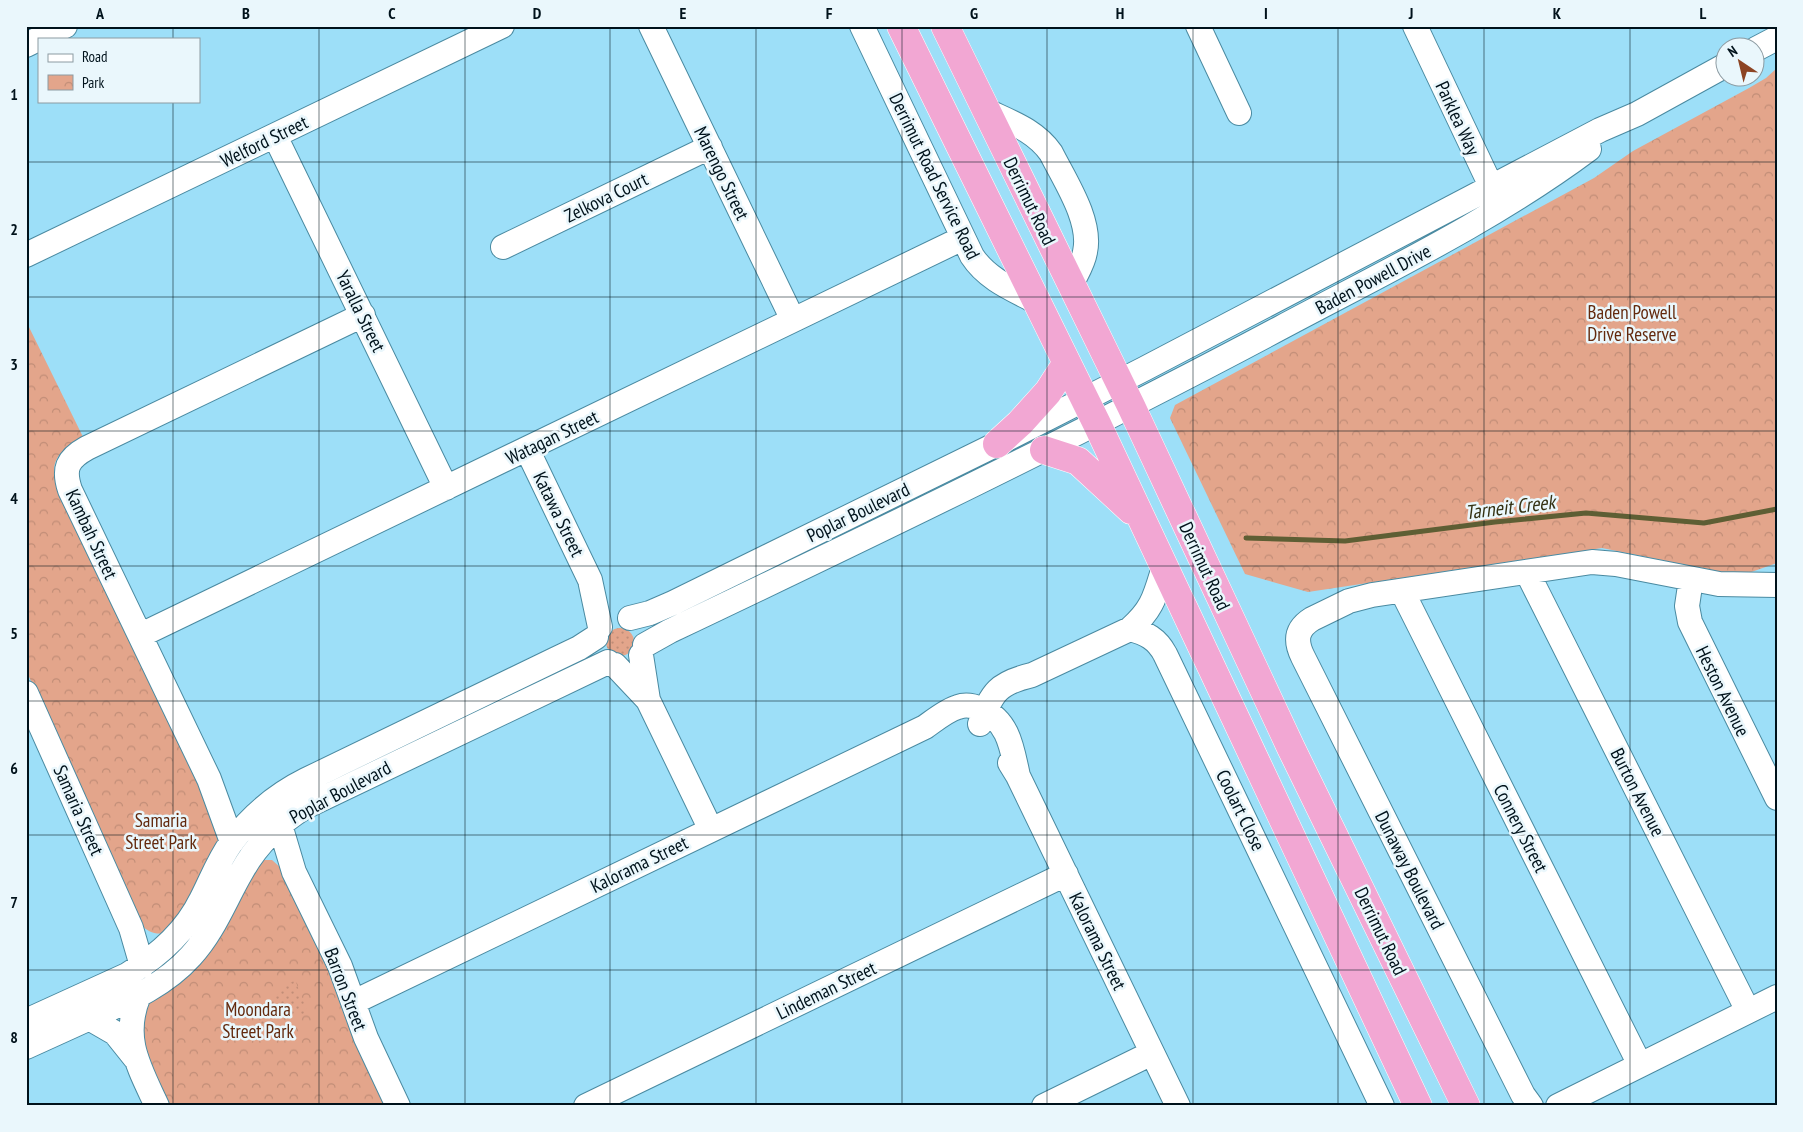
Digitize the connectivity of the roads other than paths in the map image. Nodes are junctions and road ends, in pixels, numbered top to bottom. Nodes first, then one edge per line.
1 (64, 26) edge
2 (502, 26) edge
3 (651, 26) edge
4 (862, 26) edge
5 (902, 26) edge
6 (944, 26) edge
7 (1198, 26) edge
8 (1415, 26) edge
9 (40, 38) edge
10 (38, 39) edge
11 (26, 45) edge
12 (1716, 71) edge
13 (986, 110) junction
14 (1239, 113) dead end
15 (275, 136) junction
16 (710, 147) junction
17 (1496, 198) junction
18 (963, 238) junction
19 (503, 247) dead end
20 (26, 255) edge
21 (1071, 285) junction
22 (1035, 300) junction
23 (363, 315) junction
24 (793, 320) junction
25 (1066, 364) junction
26 (1118, 382) junction
27 (1084, 400) junction
28 (1131, 406) junction
29 (1097, 424) junction
30 (997, 444) junction
31 (527, 449) junction
32 (1044, 450) junction
33 (446, 488) junction
34 (1142, 519) junction
35 (1164, 567) junction
36 (1528, 572) junction
37 (1691, 579) junction
38 (590, 580) junction
39 (1777, 585) edge
40 (1402, 591) junction
41 (626, 617) junction
42 (1130, 629) junction
43 (598, 632) junction
44 (141, 635) junction
45 (643, 650) junction
46 (612, 663) junction
47 (26, 693) edge
48 (648, 700) junction
49 (986, 716) junction
50 (216, 795) junction
51 (1777, 798) edge
52 (259, 812) junction
53 (280, 825) junction
54 (711, 830) junction
55 (232, 842) junction
56 (256, 851) junction
57 (294, 872) junction
58 (1066, 874) junction
59 (132, 928) junction
60 (169, 945) junction
61 (142, 966) junction
62 (139, 995) junction
63 (1777, 997) edge
64 (354, 1002) junction
65 (1748, 1011) junction
66 (89, 1018) junction
67 (26, 1021) edge
68 (26, 1047) edge
69 (1152, 1054) junction
70 (136, 1059) junction
71 (1640, 1065) junction
72 (157, 1106) edge
73 (398, 1106) edge
74 (586, 1106) edge
75 (1044, 1106) edge
76 (1178, 1106) edge
77 (1382, 1106) edge
78 (1418, 1106) edge
79 (1466, 1106) edge
80 (1531, 1106) edge
81 (1558, 1106) edge

1 - 9 street
2 - 15 street, Welford Street
3 - 16 street, Marengo Street
4 - 18 street, Derrimut Road Service Road
5 - 22 highway, Derrimut Road
6 - 13 highway, Derrimut Road
7 - 14 street
8 - 17 street, Parklea Way
10 - 11 street
12 - 17 street, Baden Powell Drive
13 - 21 highway, Derrimut Road
13 - 21 street
15 - 20 street, Welford Street
15 - 23 street, Yaralla Street
16 - 19 street, Zelkova Court
16 - 24 street, Marengo Street
17 - 26 street, Baden Powell Drive
17 - 28 street, Baden Powell Drive
18 - 22 street, Derrimut Road Service Road
18 - 24 street, Watagan Street
21 - 26 highway, Derrimut Road
22 - 25 highway, Derrimut Road
23 - 33 street, Yaralla Street
23 - 44 street, Kambah Street
24 - 31 street, Watagan Street
25 - 27 highway, Derrimut Road
25 - 30 highway
26 - 27 street, Baden Powell Drive
26 - 28 highway, Derrimut Road
27 - 29 highway, Derrimut Road
27 - 30 street, Poplar Boulevard
28 - 29 street, Baden Powell Drive
28 - 79 highway, Derrimut Road
29 - 32 street, Poplar Boulevard
29 - 34 highway, Derrimut Road
30 - 41 street, Poplar Boulevard
31 - 33 street, Watagan Street
31 - 38 street, Katawa Street
32 - 34 highway
32 - 45 street, Poplar Boulevard
33 - 44 street, Watagan Street
34 - 35 highway, Derrimut Road
35 - 42 street
35 - 78 highway, Derrimut Road
36 - 37 street
36 - 40 street
36 - 65 street, Burton Avenue
37 - 39 street
37 - 51 street, Heston Avenue
38 - 41 street, Katawa Street
38 - 43 street, Katawa Street
40 - 71 street, Connery Street
40 - 80 street, Dunaway Boulevard
41 - 43 street
41 - 45 street
42 - 49 street
42 - 77 street, Coolart Close
43 - 46 street
43 - 52 street, Poplar Boulevard
44 - 50 street, Kambah Street
45 - 46 street
45 - 48 street
46 - 48 street
46 - 53 street, Poplar Boulevard
47 - 59 street, Samaria Street
48 - 54 street
49 - 54 street, Kalorama Street
49 - 58 street, Kalorama Street
50 - 52 street, Kambah Street
50 - 55 street, Kambah Street
52 - 55 street, Poplar Boulevard
53 - 56 street, Poplar Boulevard
53 - 57 street, Barron Street
54 - 64 street, Kalorama Street
55 - 60 street, Poplar Boulevard
56 - 57 street, Barron Street
56 - 62 street, Poplar Boulevard
57 - 64 street, Barron Street
58 - 69 street, Kalorama Street
58 - 74 street, Lindeman Street
59 - 60 street
59 - 61 street, Samaria Street
60 - 61 street, Poplar Boulevard
61 - 67 street, Poplar Boulevard
62 - 66 street, Poplar Boulevard
62 - 70 street
63 - 65 street
64 - 73 street, Barron Street
65 - 71 street
66 - 68 street, Poplar Boulevard
66 - 70 street
69 - 75 street
69 - 76 street, Kalorama Street
70 - 72 street
71 - 81 street

